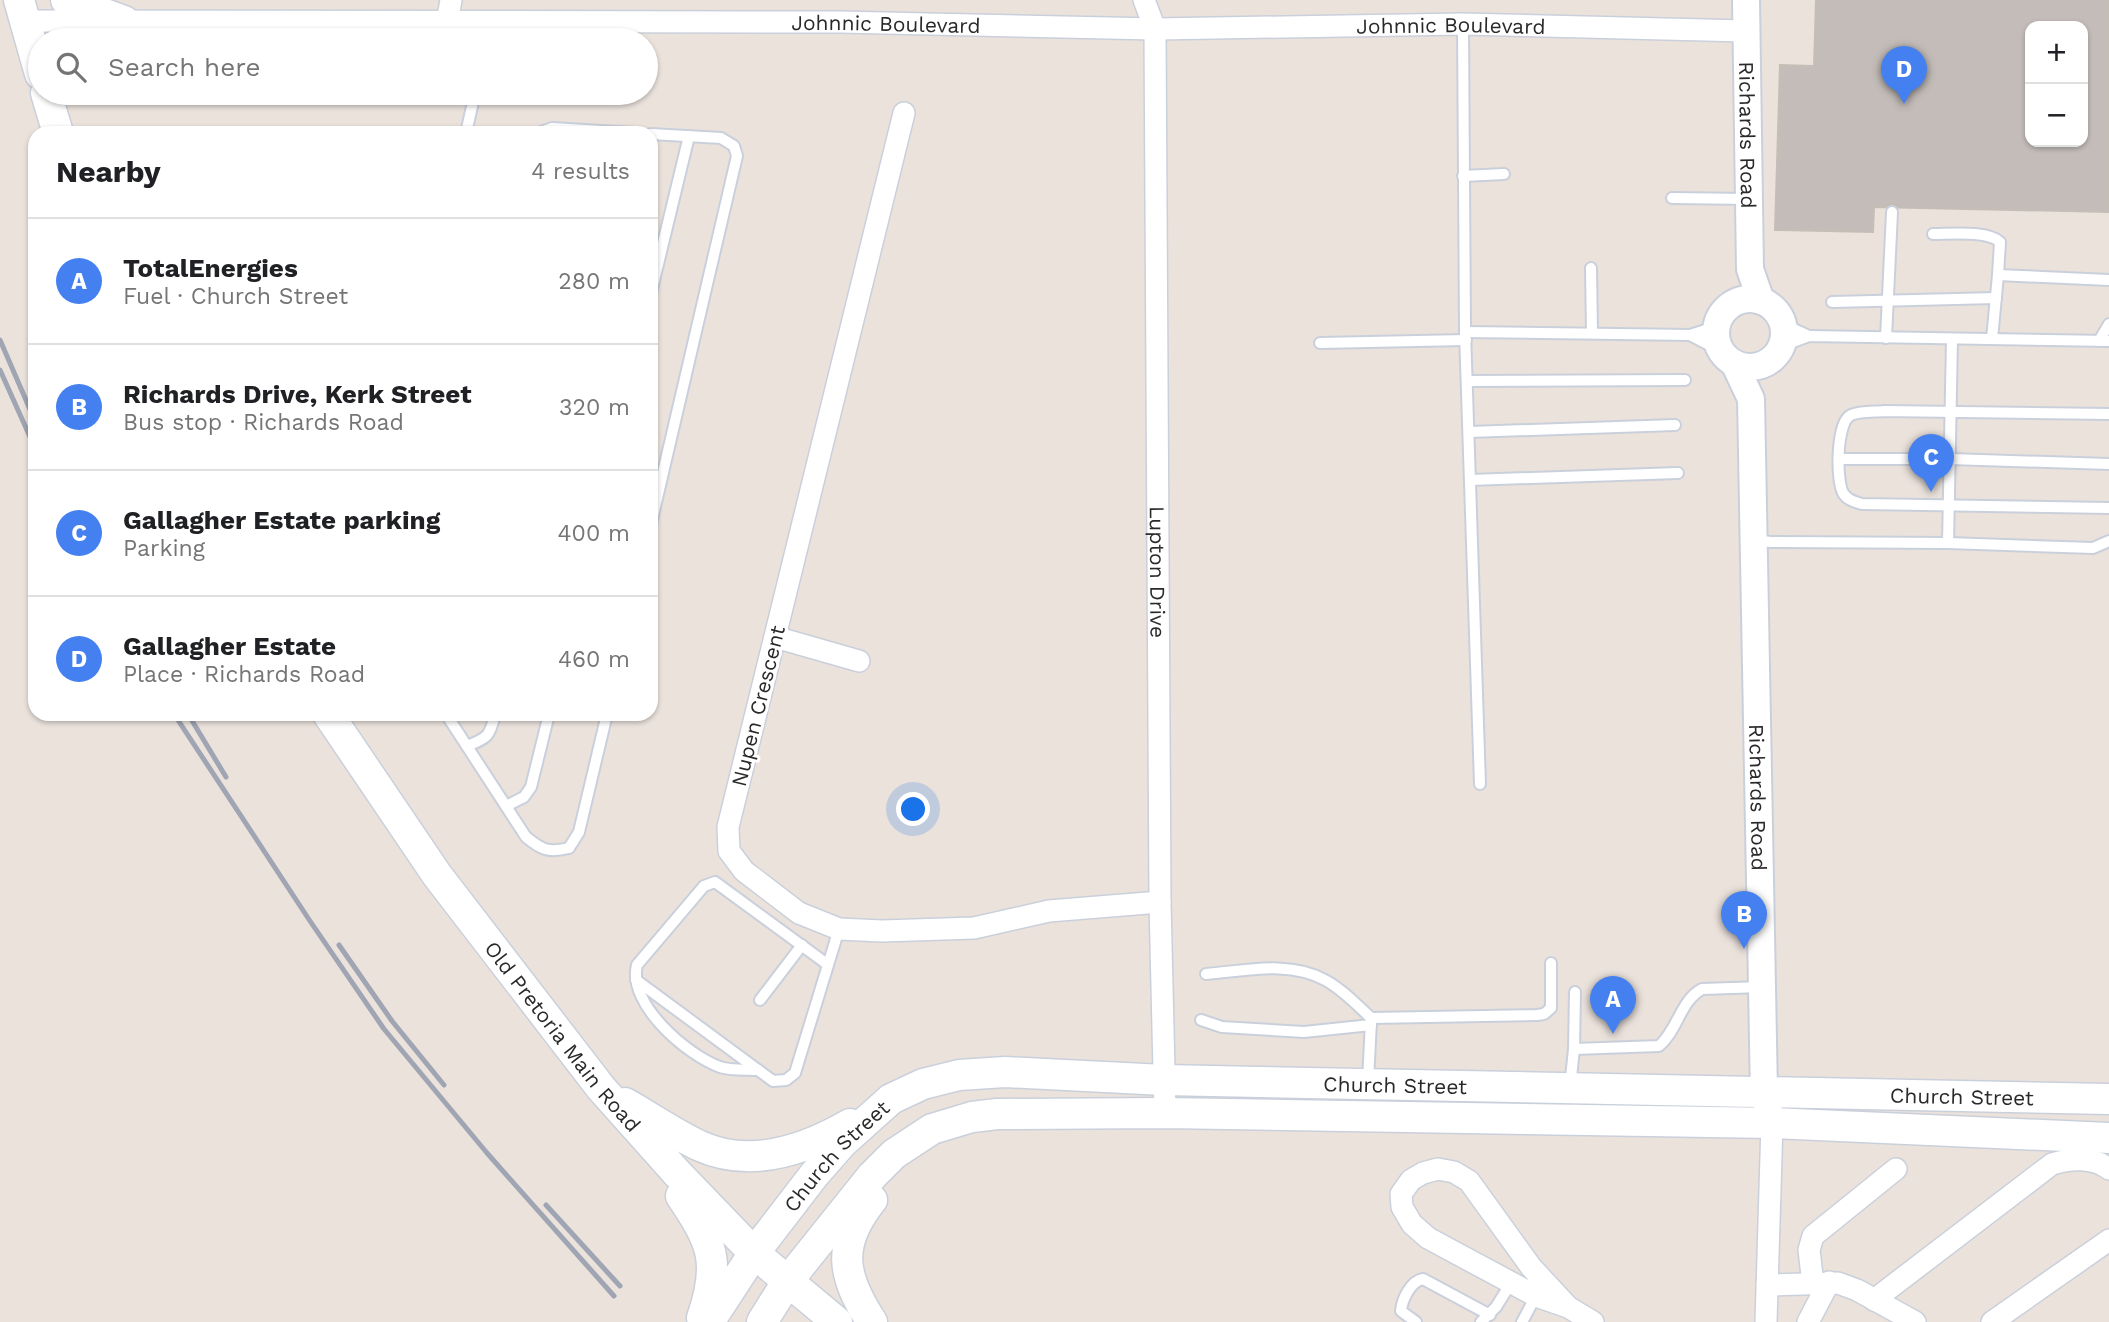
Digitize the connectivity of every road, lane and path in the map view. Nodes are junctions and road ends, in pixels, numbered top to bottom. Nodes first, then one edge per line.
1 (66, 0) edge
2 (451, 0) edge
3 (1144, 0) edge
4 (1746, 0) edge
5 (22, 10) edge
6 (124, 21) junction
7 (447, 23) junction
8 (1463, 24) junction
9 (471, 28) edge
10 (630, 28) edge
11 (1155, 29) junction
12 (1745, 31) junction
13 (28, 32) edge
14 (50, 105) edge
15 (472, 105) edge
16 (904, 113) dead end
17 (56, 126) edge
18 (468, 126) edge
19 (658, 134) edge
20 (689, 136) junction
21 (1504, 174) dead end
22 (1463, 176) junction
23 (1672, 198) dead end
24 (1749, 199) junction
25 (1892, 212) dead end
26 (1933, 234) dead end
27 (658, 264) edge
28 (1591, 268) dead end
29 (1998, 275) junction
30 (2109, 280) edge
31 (1996, 298) junction
32 (1750, 301) junction
33 (1832, 302) dead end
34 (1888, 302) junction
35 (2109, 324) edge
36 (1592, 333) junction
37 (1466, 336) junction
38 (1809, 336) junction
39 (1886, 338) junction
40 (1952, 339) junction
41 (1992, 340) junction
42 (2104, 341) edge
43 (1320, 343) dead end
44 (1715, 344) junction
45 (1777, 345) junction
46 (1685, 380) dead end
47 (1467, 381) junction
48 (1751, 399) junction
49 (1949, 411) junction
50 (2109, 414) edge
51 (1675, 425) dead end
52 (1469, 432) junction
53 (1839, 459) junction
54 (1950, 459) junction
55 (2109, 464) edge
56 (1678, 473) dead end
57 (1470, 481) junction
58 (658, 494) edge
59 (1950, 505) junction
60 (2109, 508) edge
61 (1753, 540) junction
62 (2109, 541) edge
63 (1948, 543) junction
64 (775, 637) junction
65 (859, 661) dead end
66 (333, 721) edge
67 (451, 721) edge
68 (493, 721) edge
69 (547, 721) edge
70 (605, 721) edge
71 (467, 746) junction
72 (1480, 784) dead end
73 (506, 806) junction
74 (1160, 902) junction
75 (839, 929) junction
76 (802, 945) junction
77 (1550, 962) dead end
78 (827, 964) junction
79 (1206, 974) dead end
80 (636, 980) junction
81 (1762, 986) junction
82 (1574, 992) dead end
83 (760, 1000) dead end
84 (1200, 1020) dead end
85 (1371, 1021) junction
86 (1574, 1049) junction
87 (758, 1070) junction
88 (1164, 1080) junction
89 (1368, 1085) junction
90 (1570, 1089) junction
91 (1764, 1094) junction
92 (607, 1095) junction
93 (2109, 1099) edge
94 (878, 1109) junction
95 (1166, 1113) junction
96 (957, 1121) junction
97 (1772, 1123) junction
98 (2109, 1138) edge
99 (1896, 1169) dead end
100 (2109, 1169) edge
101 (2109, 1240) edge
102 (754, 1253) junction
103 (787, 1282) junction
104 (1511, 1283) junction
105 (1821, 1283) junction
106 (1767, 1285) junction
107 (1536, 1296) junction
108 (1874, 1300) junction
109 (1568, 1307) junction
110 (1485, 1318) edge
111 (1908, 1320) edge
112 (701, 1322) edge
113 (709, 1322) edge
114 (762, 1322) edge
115 (837, 1322) edge
116 (872, 1322) edge
117 (1416, 1322) edge
118 (1522, 1322) edge
119 (1593, 1322) edge
120 (1766, 1322) edge
121 (1808, 1322) edge
122 (1992, 1322) edge

1 - 6 main road
2 - 7 street
3 - 11 street
4 - 12 street, Richards Road
5 - 6 street, Johnnic Boulevard
5 - 13 main road
6 - 7 street, Johnnic Boulevard
7 - 9 street, Johnnic Boulevard
8 - 11 street, Johnnic Boulevard
8 - 12 street, Johnnic Boulevard
8 - 22 lane
10 - 11 street, Johnnic Boulevard
11 - 74 street, Lupton Drive
12 - 24 street, Richards Road
14 - 17 main road
15 - 18 lane
16 - 64 street, Nupen Crescent
19 - 20 lane
20 - 27 lane
20 - 58 lane
21 - 22 lane
22 - 37 lane
23 - 24 lane
24 - 32 street, Richards Road
25 - 34 lane
26 - 29 lane
28 - 36 lane
29 - 30 lane
29 - 31 lane
31 - 34 lane
31 - 41 lane
32 - 44 street
32 - 45 street
33 - 34 lane
34 - 39 lane
35 - 42 lane
36 - 37 lane
36 - 44 lane
37 - 43 lane
37 - 47 lane
38 - 39 lane
38 - 45 lane
38 - 45 lane
39 - 40 lane
40 - 41 lane
40 - 49 lane
41 - 42 lane
44 - 45 street
44 - 48 street, Richards Road
45 - 48 street, Richards Road
46 - 47 lane
47 - 52 lane
48 - 61 street, Richards Road
49 - 50 lane
49 - 53 lane
49 - 54 lane
51 - 52 lane
52 - 57 lane
53 - 54 lane
53 - 59 lane
54 - 55 lane
54 - 59 lane
56 - 57 lane
57 - 72 lane
59 - 60 lane
59 - 63 lane
61 - 63 lane
61 - 81 street, Richards Road
62 - 63 lane
64 - 65 street
64 - 75 street, Nupen Crescent
66 - 92 main road, Old Pretoria Main Road
67 - 71 lane
68 - 71 lane
69 - 73 lane
70 - 73 lane
71 - 73 lane
74 - 75 street, Nupen Crescent
74 - 88 street, Lupton Drive
75 - 78 lane
76 - 78 lane
76 - 80 lane
76 - 83 lane
77 - 85 lane
78 - 87 lane
79 - 85 lane
80 - 87 lane
80 - 87 lane
81 - 86 lane
81 - 91 street, Richards Road
82 - 86 lane
84 - 85 lane
85 - 89 lane
86 - 90 lane
88 - 89 main road, Church Street
88 - 94 main road, Church Street
88 - 95 street, Lupton Drive
89 - 90 main road, Church Street
90 - 91 main road, Church Street
91 - 93 main road, Church Street
91 - 97 street, Richards Road
92 - 94 main road
92 - 102 main road, Old Pretoria Main Road
92 - 112 main road
94 - 102 main road, Church Street
95 - 96 main road, Church Street
95 - 97 main road, Church Street
96 - 103 main road, Church Street
96 - 116 main road
97 - 98 main road, Church Street
97 - 106 street, Richards Road
99 - 105 street
100 - 108 street
101 - 122 street
102 - 103 main road, Old Pretoria Main Road
102 - 113 main road, Church Street
103 - 114 main road, Church Street
103 - 115 main road, Old Pretoria Main Road
104 - 107 street
104 - 109 street
104 - 110 lane
105 - 106 street
105 - 108 street
105 - 121 street
106 - 120 street, Richards Road
107 - 109 street
107 - 118 lane
108 - 111 street
109 - 119 street
110 - 117 lane

